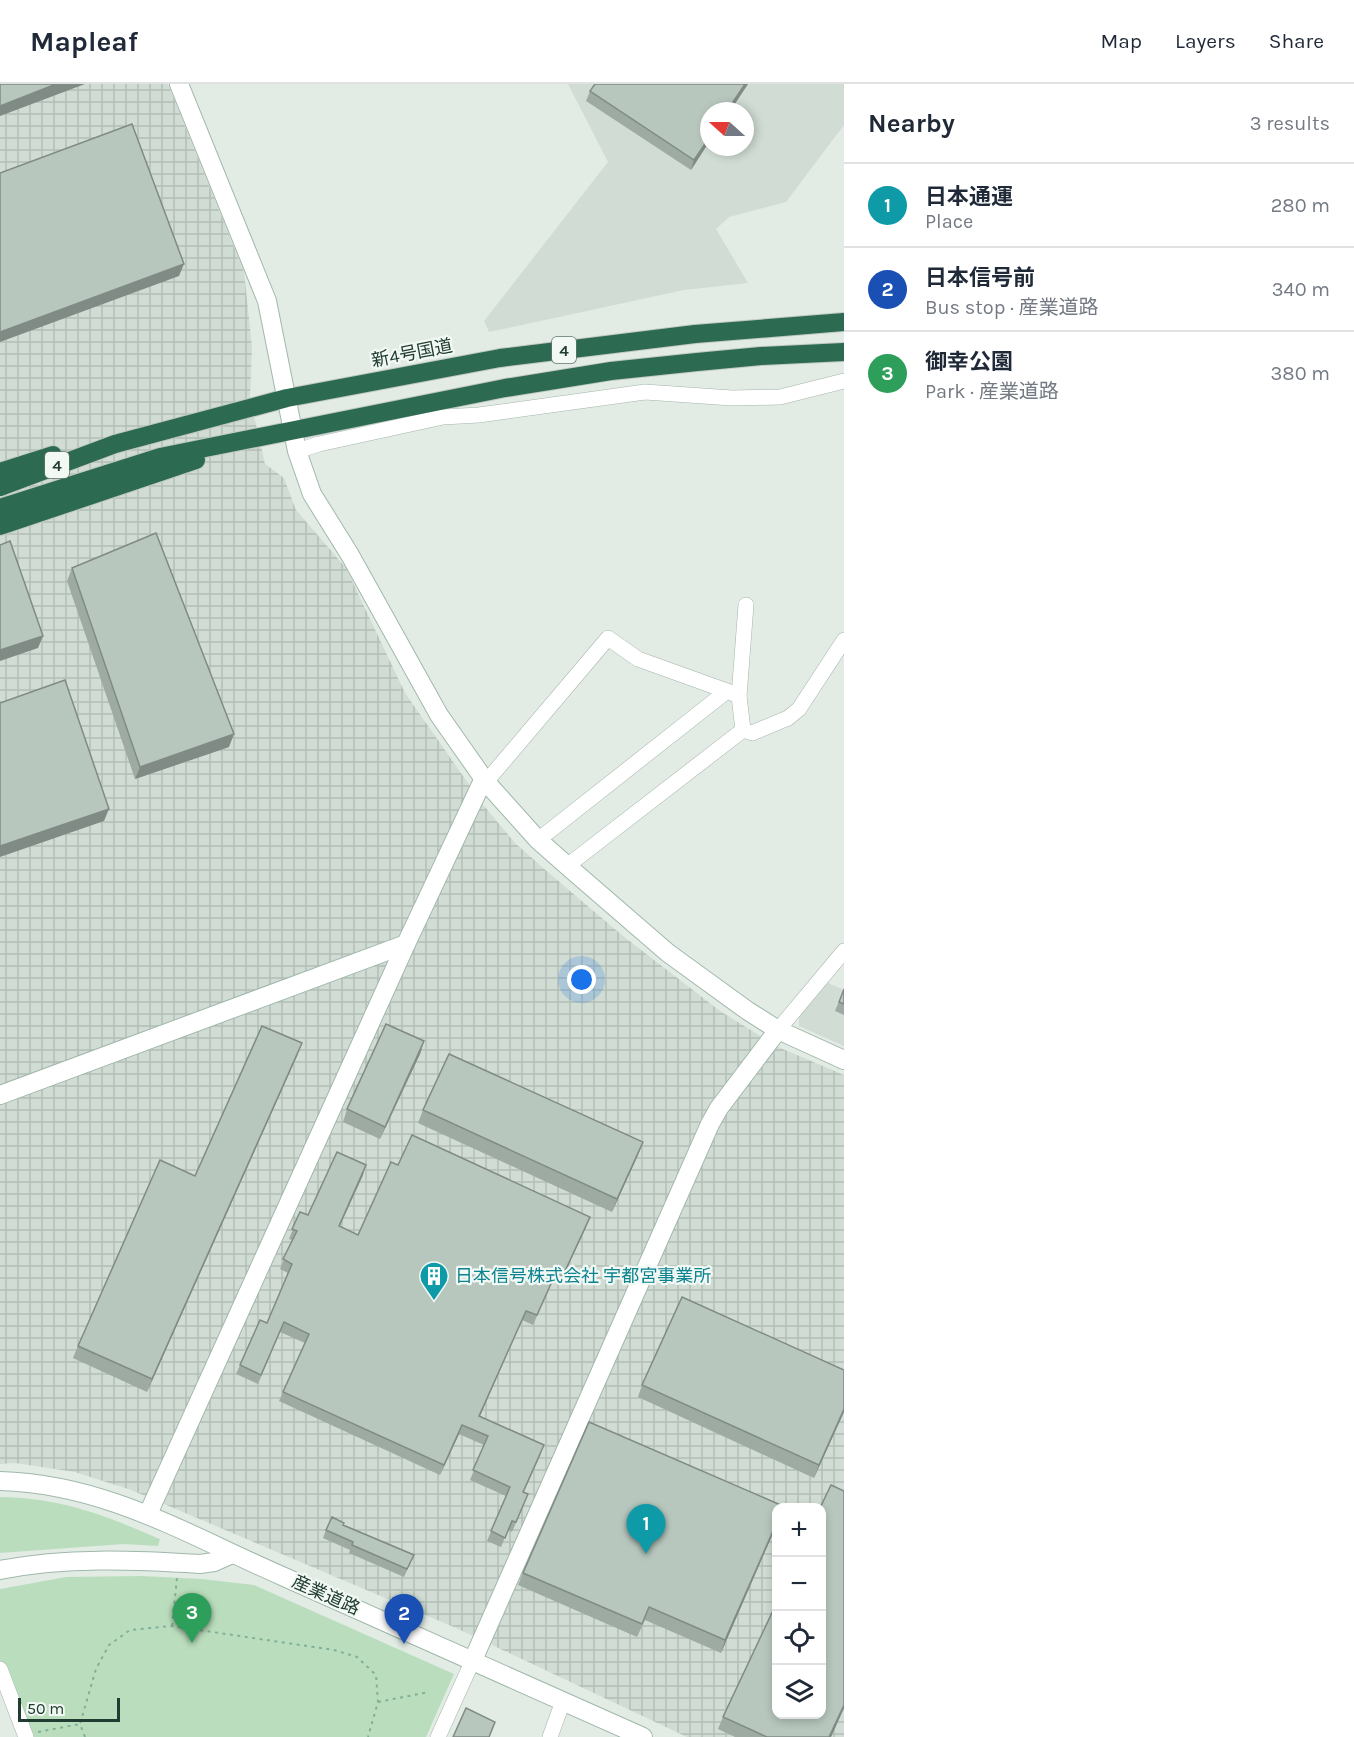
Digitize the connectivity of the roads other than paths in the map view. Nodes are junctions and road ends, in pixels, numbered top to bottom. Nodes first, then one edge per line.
1 (180, 84) edge
2 (844, 322) edge
3 (844, 352) edge
4 (844, 381) edge
5 (287, 398) junction
6 (292, 429) junction
7 (254, 439) junction
8 (115, 444) junction
9 (297, 452) junction
10 (0, 472) edge
11 (0, 487) edge
12 (0, 508) edge
13 (0, 526) edge
14 (746, 605) dead end
15 (844, 640) edge
16 (733, 693) junction
17 (743, 730) junction
18 (485, 780) junction
19 (538, 840) junction
20 (567, 866) junction
21 (406, 944) junction
22 (844, 951) edge
23 (778, 1030) junction
24 (844, 1060) edge
25 (0, 1095) edge
26 (0, 1481) edge
27 (148, 1514) junction
28 (232, 1554) junction
29 (0, 1570) edge
30 (472, 1660) junction
31 (0, 1669) edge
32 (562, 1701) junction
33 (25, 1736) edge
34 (438, 1737) edge
35 (550, 1737) edge
36 (644, 1737) edge

1 - 5 street
2 - 5 highway, 新4号国道 / 4
3 - 6 highway, 4
4 - 9 street
5 - 6 street
5 - 8 highway, 新4号国道 / 4
6 - 7 highway, 4
6 - 9 street
7 - 12 highway, 4
7 - 13 highway
8 - 10 highway
8 - 11 highway, 新4号国道 / 4
9 - 18 street
14 - 16 street
15 - 17 street
16 - 17 street
16 - 18 street
16 - 19 street
17 - 20 street
18 - 19 street
18 - 21 street
19 - 20 street
20 - 23 street
21 - 25 street
21 - 27 street
22 - 23 street
23 - 24 street
23 - 30 street
26 - 27 street, 産業道路
27 - 28 street, 産業道路
28 - 29 street
28 - 30 street, 産業道路
30 - 32 street, 産業道路
30 - 34 street
31 - 33 street
32 - 35 street
32 - 36 street, 産業道路

